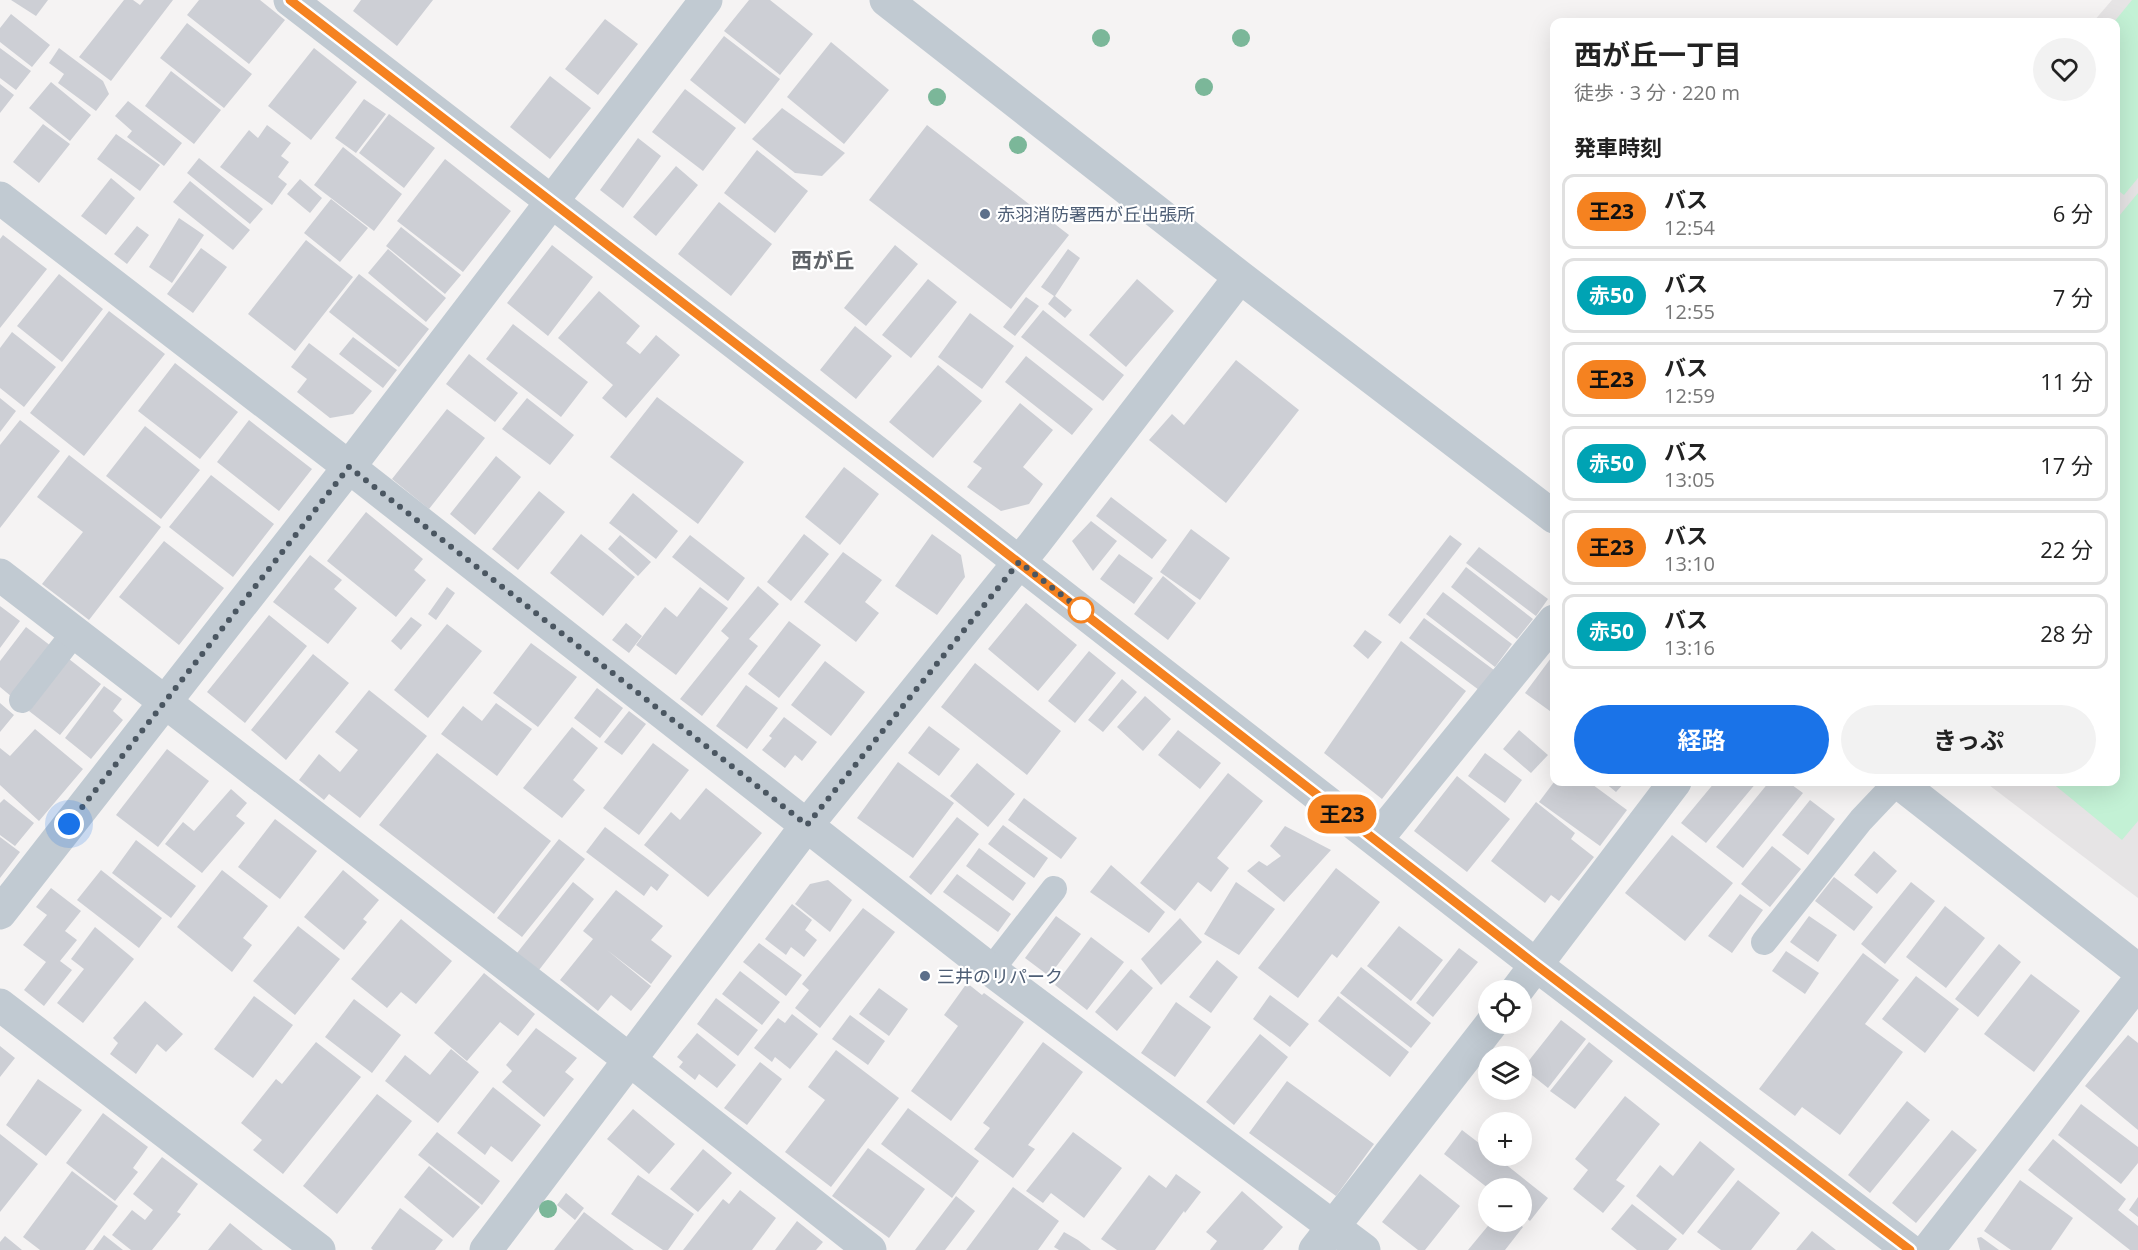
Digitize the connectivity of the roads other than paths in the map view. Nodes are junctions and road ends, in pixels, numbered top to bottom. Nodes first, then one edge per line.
1 (290, 0) edge
2 (706, 0) edge
3 (886, 0) edge
4 (0, 198) edge
5 (553, 201) junction
6 (1240, 277) junction
7 (349, 467) junction
8 (1550, 514) edge
9 (1019, 562) junction
10 (0, 575) edge
11 (1550, 626) edge
12 (75, 632) junction
13 (22, 700) dead end
14 (165, 700) junction
15 (1672, 786) edge
16 (1893, 786) edge
17 (1902, 786) edge
18 (807, 825) junction
19 (1376, 840) junction
20 (1054, 889) dead end
21 (0, 913) edge
22 (1764, 942) dead end
23 (991, 970) junction
24 (2138, 970) edge
25 (1527, 978) edge
26 (2138, 982) edge
27 (0, 1005) edge
28 (1483, 1034) edge
29 (630, 1060) junction
30 (1325, 1238) edge
31 (319, 1250) edge
32 (486, 1250) edge
33 (870, 1250) edge
34 (1364, 1250) edge
35 (1910, 1250) edge
36 (1928, 1250) edge

1 - 5 street
2 - 5 street
3 - 6 street
4 - 7 street
5 - 7 street
5 - 9 street
6 - 8 street
6 - 9 street
7 - 14 street
7 - 18 street
9 - 18 street
9 - 19 street
10 - 12 street
11 - 19 street
12 - 13 lane
12 - 14 street
14 - 21 street
14 - 29 street
15 - 25 street
16 - 22 lane
17 - 24 street
18 - 23 street
18 - 29 street
19 - 25 street
20 - 23 lane
23 - 30 street
25 - 35 street
26 - 36 street
27 - 31 street
28 - 30 street
29 - 32 street
29 - 33 street
30 - 34 street

